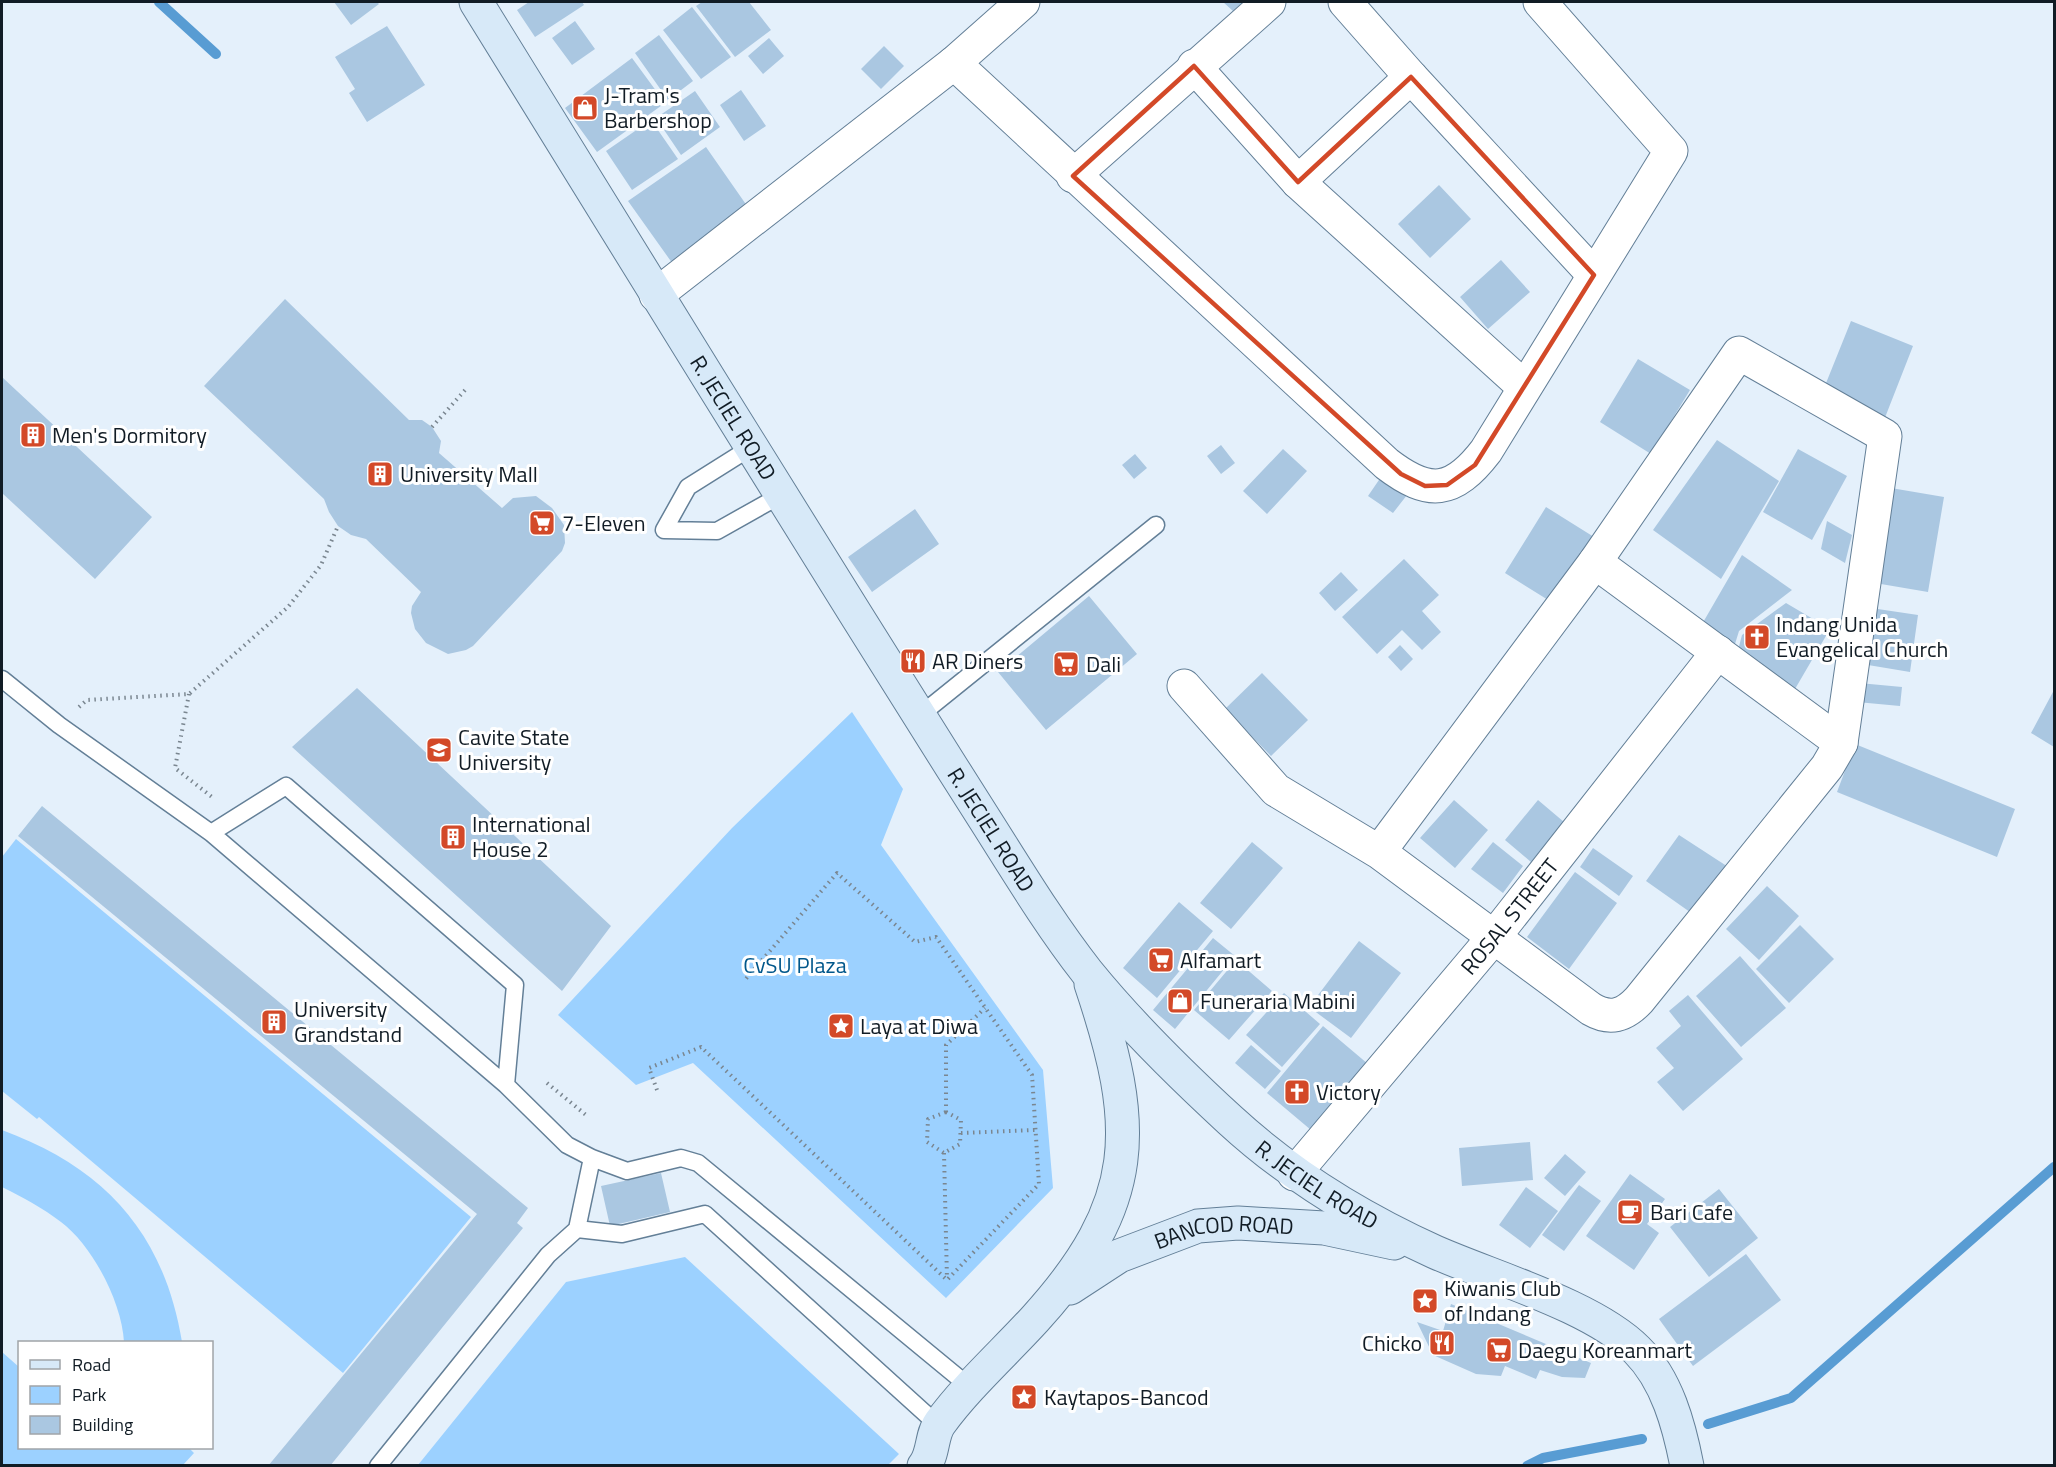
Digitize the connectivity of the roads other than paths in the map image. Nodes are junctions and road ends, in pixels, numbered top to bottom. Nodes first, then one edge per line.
1 (476, 2) edge
2 (1023, 2) edge
3 (1269, 2) edge
4 (1345, 2) edge
5 (1540, 2) edge
6 (954, 63) junction
7 (1194, 66) junction
8 (1411, 77) junction
9 (1073, 176) junction
10 (1298, 182) junction
11 (1594, 275) junction
12 (656, 295) junction
13 (1524, 387) junction
14 (750, 448) junction
15 (781, 495) junction
16 (1156, 525) dead end
17 (1595, 562) junction
18 (1718, 652) junction
19 (2, 679) edge
20 (1184, 686) dead end
21 (919, 716) junction
22 (1841, 743) junction
23 (211, 833) junction
24 (1379, 852) junction
25 (1494, 937) junction
26 (1086, 971) junction
27 (506, 1085) junction
28 (592, 1158) junction
29 (1294, 1174) junction
30 (578, 1229) junction
31 (1431, 1250) junction
32 (1037, 1317) junction
33 (971, 1388) junction
34 (938, 1425) junction
35 (378, 1466) edge
36 (924, 1466) edge
37 (1687, 1466) edge

1 - 12 main road, R. JECIEL ROAD
2 - 6 street
3 - 7 street
4 - 8 street
5 - 11 street
6 - 9 street
6 - 12 street
7 - 9 street
7 - 10 street
8 - 10 street
8 - 11 street
9 - 13 street
10 - 13 street
11 - 13 street
12 - 14 main road, R. JECIEL ROAD
14 - 15 main road, R. JECIEL ROAD
14 - 15 lane
15 - 21 main road, R. JECIEL ROAD
16 - 21 lane
17 - 18 street
17 - 22 street
17 - 24 street
18 - 22 street
18 - 25 street, ROSAL STREET
19 - 23 lane
20 - 24 street
21 - 26 main road, R. JECIEL ROAD
22 - 25 street
23 - 27 lane
23 - 27 lane
24 - 25 street
25 - 29 street, ROSAL STREET
26 - 29 main road, R. JECIEL ROAD
26 - 32 main road, BANCOD ROAD
27 - 28 lane
28 - 30 lane
28 - 33 lane
29 - 31 main road, R. JECIEL ROAD
30 - 34 lane
30 - 35 lane
31 - 32 main road, BANCOD ROAD
31 - 37 main road, R. JECIEL ROAD
32 - 33 main road, BANCOD ROAD
33 - 34 main road, BANCOD ROAD
34 - 36 main road, BANCOD ROAD

